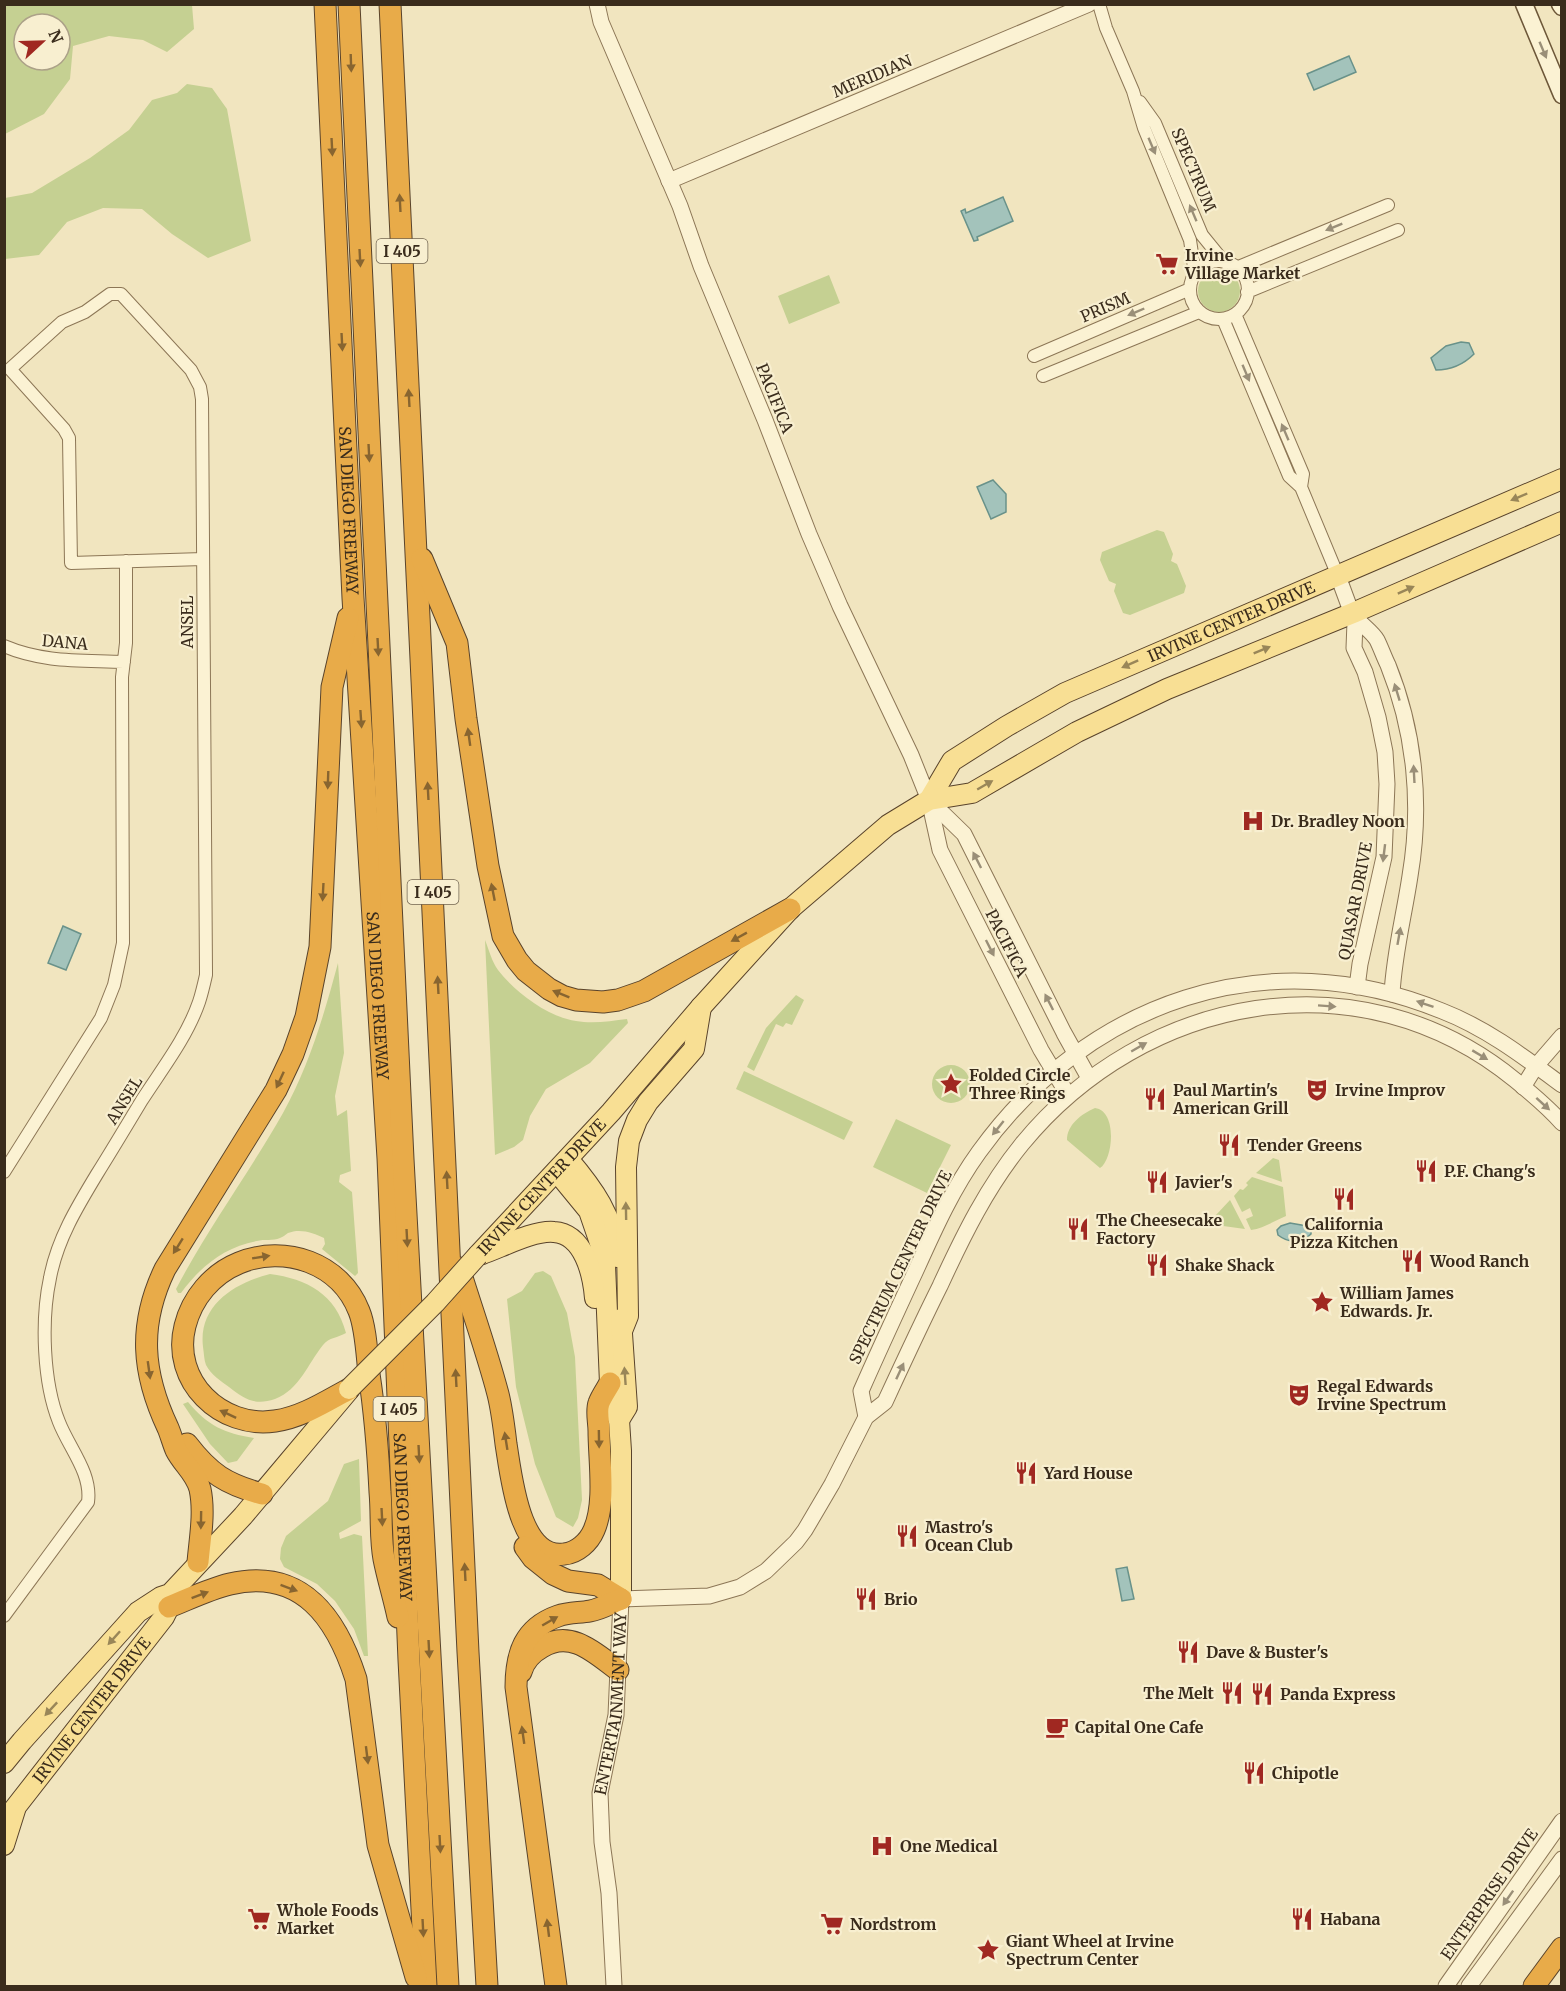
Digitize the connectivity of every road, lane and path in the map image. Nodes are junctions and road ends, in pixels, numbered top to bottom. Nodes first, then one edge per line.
1 (325, 4) edge
2 (349, 4) edge
3 (390, 4) edge
4 (597, 4) edge
5 (1089, 4) edge
6 (1099, 4) edge
7 (1524, 4) edge
8 (1133, 91) junction
9 (1562, 95) edge
10 (669, 181) junction
11 (1388, 205) dead end
12 (1398, 230) dead end
13 (1224, 262) junction
14 (1236, 268) junction
15 (1195, 274) junction
16 (1190, 289) junction
17 (1247, 292) junction
18 (1199, 312) junction
19 (1229, 317) junction
20 (1034, 356) dead end
21 (1043, 376) dead end
22 (1562, 479) edge
23 (1562, 522) edge
24 (416, 544) junction
25 (203, 559) junction
26 (126, 561) junction
27 (1338, 576) junction
28 (353, 598) junction
29 (1353, 613) junction
30 (4, 646) edge
31 (124, 662) junction
32 (1412, 748) junction
33 (1386, 752) junction
34 (929, 800) junction
35 (790, 909) junction
36 (1357, 987) junction
37 (1392, 994) junction
38 (701, 1007) junction
39 (1562, 1036) edge
40 (1076, 1054) junction
41 (1536, 1066) junction
42 (1054, 1072) junction
43 (1089, 1078) junction
44 (1562, 1085) edge
45 (1523, 1087) junction
46 (1068, 1095) junction
47 (1562, 1123) edge
48 (562, 1165) junction
49 (4, 1172) edge
50 (450, 1239) junction
51 (478, 1255) junction
52 (614, 1328) junction
53 (610, 1383) junction
54 (349, 1389) junction
55 (866, 1418) junction
56 (619, 1420) junction
57 (168, 1428) junction
58 (266, 1488) junction
59 (523, 1522) junction
60 (198, 1562) junction
61 (621, 1599) junction
62 (169, 1600) junction
63 (4, 1616) edge
64 (468, 1652) junction
65 (409, 1660) junction
66 (618, 1670) junction
67 (516, 1687) junction
68 (4, 1763) edge
69 (11, 1814) edge
70 (1562, 1821) edge
71 (4, 1845) edge
72 (1562, 1859) edge
73 (1562, 1948) edge
74 (419, 1986) edge
75 (426, 1986) edge
76 (448, 1986) edge
77 (475, 1986) edge
78 (488, 1986) edge
79 (556, 1986) edge
80 (614, 1986) edge
81 (1446, 1986) edge
82 (1469, 1986) edge
83 (1534, 1986) edge

1 -> 28 highway, SAN DIEGO FREEWAY / I 405
2 -> 76 highway
24 -> 3 highway, I 405
4 - 10 street, PACIFICA
5 - 10 street, MERIDIAN
6 - 8 street, SPECTRUM
7 -> 9 main road
13 -> 8 street, SPECTRUM
8 -> 15 street, SPECTRUM
10 - 34 street, PACIFICA
11 -> 14 street
12 - 17 street
13 - 14 street
13 - 15 street
14 - 17 street
15 - 16 street
16 - 18 street
16 -> 20 street, PRISM
17 - 19 street
18 - 19 street
18 - 21 street
19 - 27 street
22 -> 27 main road, IRVINE CENTER DRIVE
29 -> 23 main road, IRVINE CENTER DRIVE
35 -> 24 highway
50 -> 24 highway, I 405
25 - 26 street, ANSEL
25 - 26 street, ANSEL
25 - 63 street, ANSEL
26 - 31 street
27 - 29 street
27 -> 34 main road, IRVINE CENTER DRIVE
28 -> 57 highway
28 -> 65 highway, SAN DIEGO FREEWAY / I 405
32 -> 29 street
29 - 33 street, QUASAR DRIVE
34 -> 29 main road, IRVINE CENTER DRIVE
30 - 31 street, DANA
31 - 49 street
32 - 33 street
37 -> 32 street
33 -> 36 street, QUASAR DRIVE
34 - 35 main road, IRVINE CENTER DRIVE
40 -> 34 street, PACIFICA
34 -> 42 street, PACIFICA
35 - 38 main road, IRVINE CENTER DRIVE
36 - 37 street, SPECTRUM CENTER DRIVE
36 - 40 street, SPECTRUM CENTER DRIVE
41 -> 37 street, SPECTRUM CENTER DRIVE
38 - 48 main road, IRVINE CENTER DRIVE
52 -> 38 main road
39 - 41 street
40 - 42 street, SPECTRUM CENTER DRIVE
40 - 43 street, PACIFICA
41 - 44 street, SPECTRUM CENTER DRIVE
41 - 45 street
42 - 46 street, PACIFICA
42 -> 55 street, SPECTRUM CENTER DRIVE
43 -> 45 street
43 - 46 street
45 -> 47 street
55 -> 46 street
48 - 51 main road, IRVINE CENTER DRIVE
48 - 52 main road, ENTERTAINMENT WAY
59 -> 50 highway
64 -> 50 highway, I 405
51 - 52 main road
51 - 54 main road, IRVINE CENTER DRIVE, bridge
52 - 53 main road, ENTERTAINMENT WAY
56 -> 52 main road, ENTERTAINMENT WAY
53 - 56 main road, ENTERTAINMENT WAY
53 -> 59 highway
54 - 58 main road, IRVINE CENTER DRIVE
54 -> 65 highway
55 - 61 street
56 - 61 main road, ENTERTAINMENT WAY
57 - 58 highway
57 -> 60 highway
58 - 60 main road, IRVINE CENTER DRIVE
59 - 61 highway
60 - 62 main road, IRVINE CENTER DRIVE
61 - 66 street, ENTERTAINMENT WAY
67 -> 61 highway
62 -> 68 main road, IRVINE CENTER DRIVE
62 - 69 main road, IRVINE CENTER DRIVE
62 -> 74 highway
64 - 77 highway
64 - 78 highway, I 405
65 -> 75 highway, SAN DIEGO FREEWAY / I 405
66 - 67 highway
66 - 80 street, ENTERTAINMENT WAY
79 -> 67 highway
69 - 71 main road, IRVINE CENTER DRIVE
70 -> 81 street, ENTERPRISE DRIVE
72 - 82 street
73 - 83 highway

